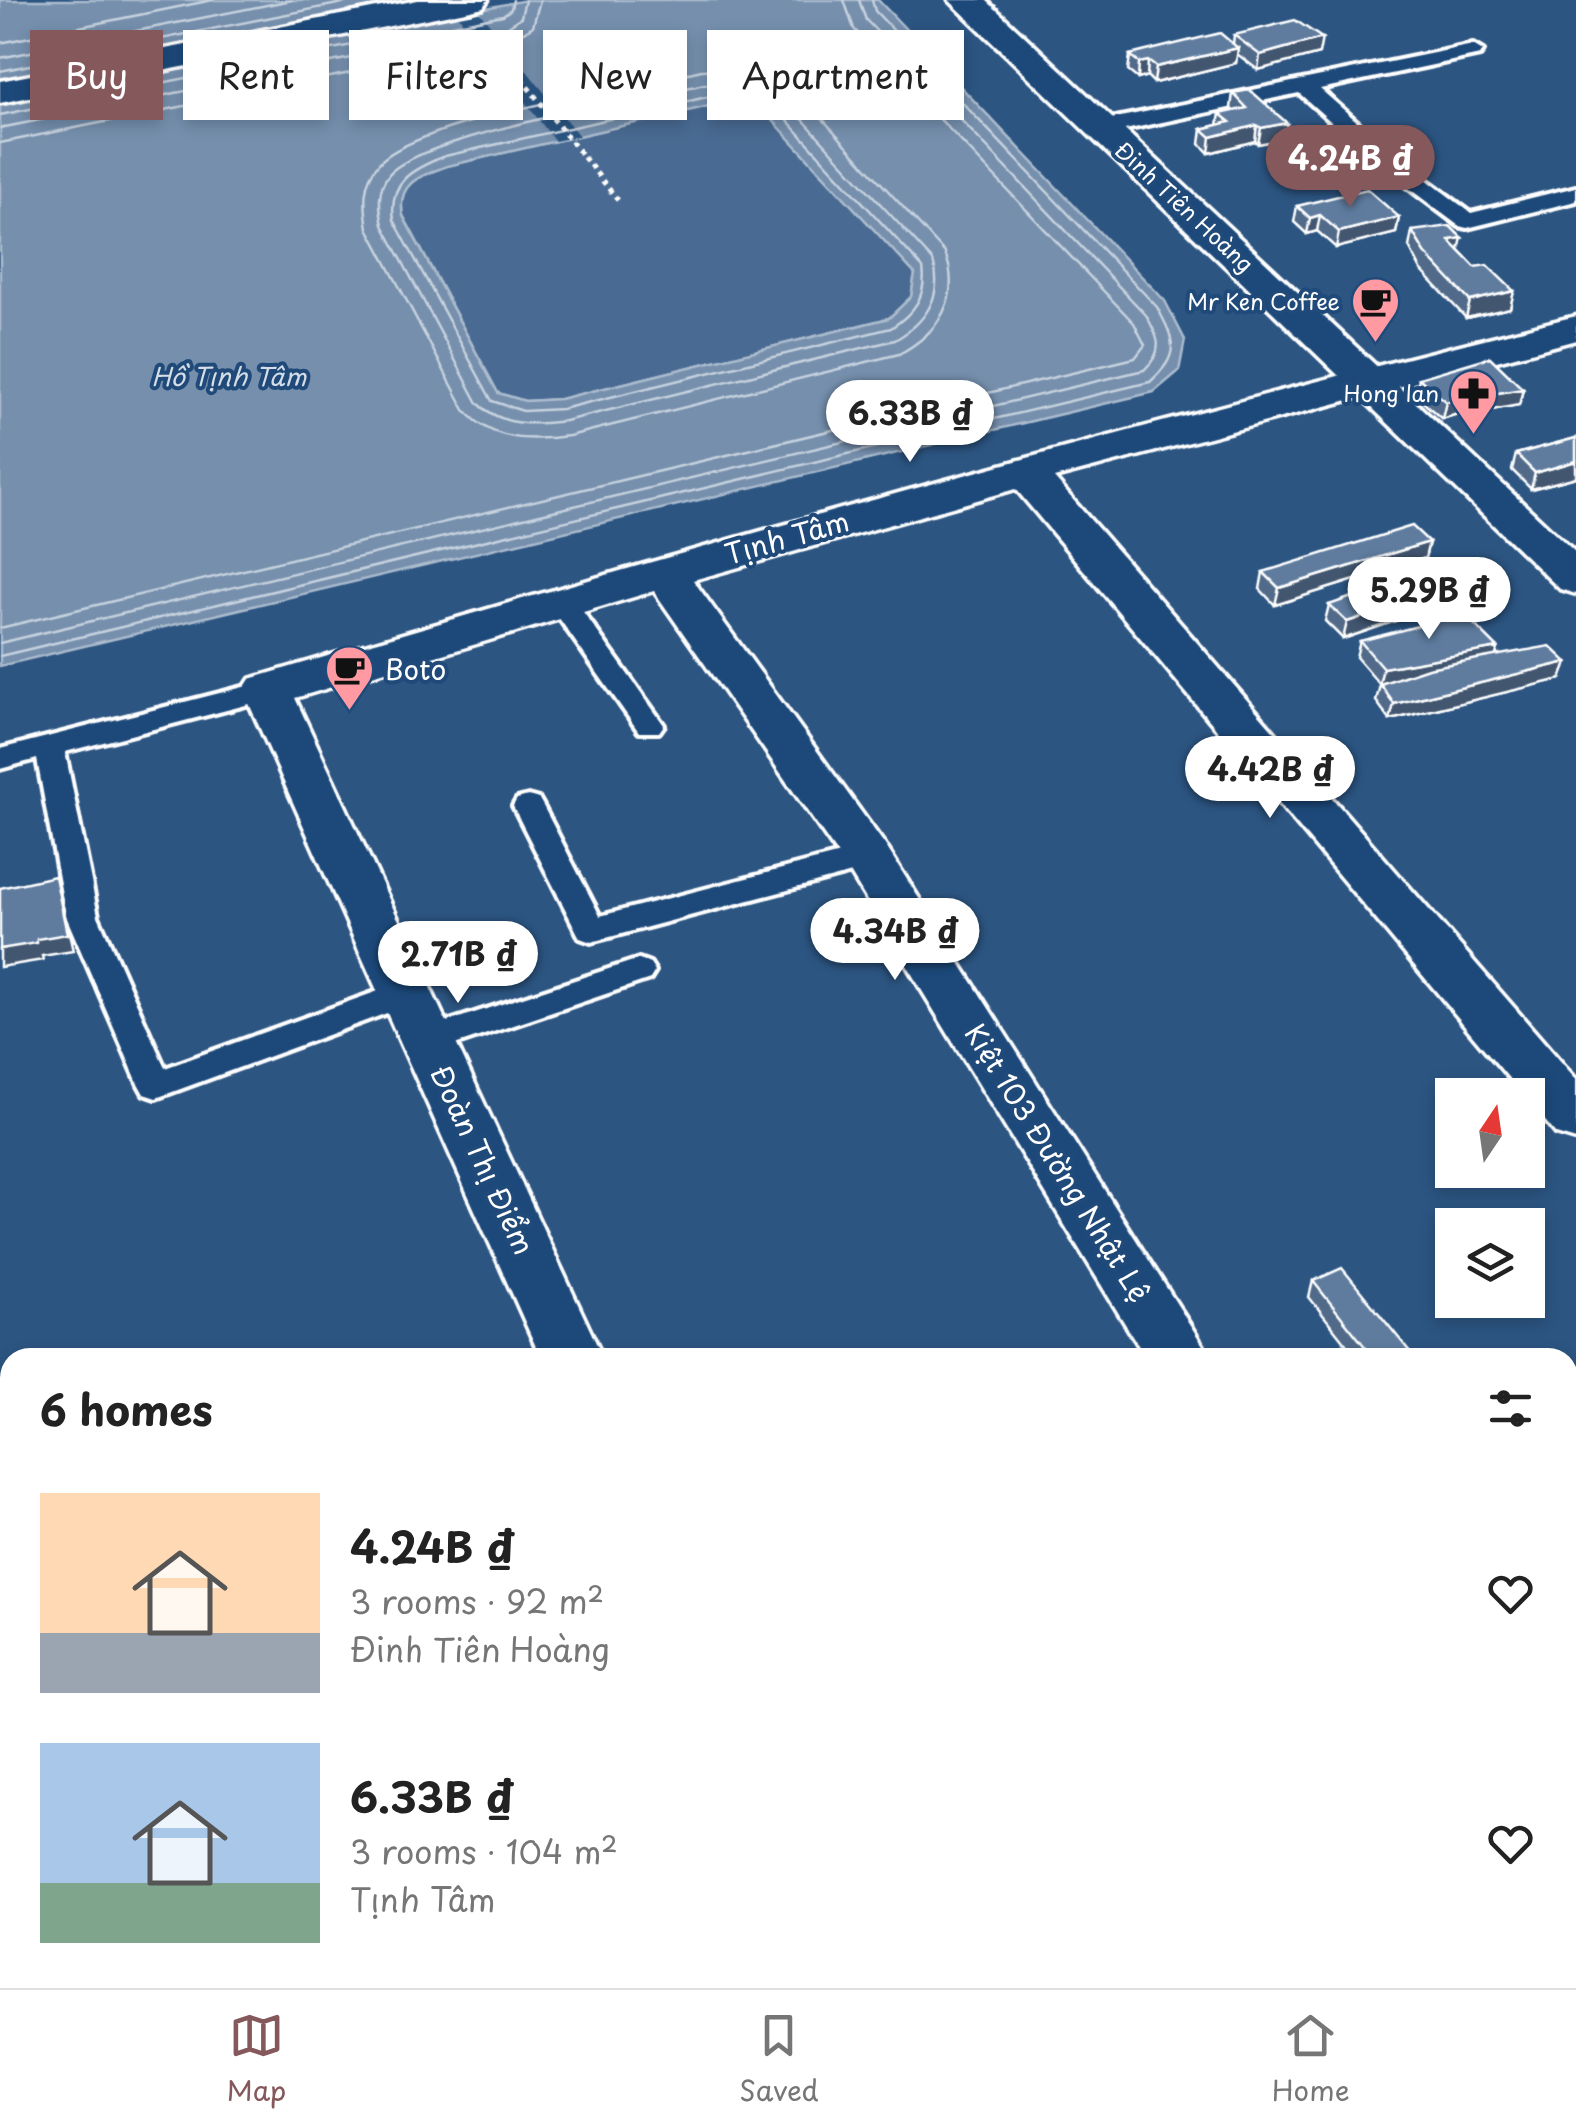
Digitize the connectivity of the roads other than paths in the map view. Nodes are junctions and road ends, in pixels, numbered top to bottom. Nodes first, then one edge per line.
1 (966, 0) edge
2 (478, 16) edge
3 (1474, 51) dead end
4 (1305, 88) junction
5 (0, 92) edge
6 (1101, 128) junction
7 (1576, 194) edge
8 (1576, 328) edge
9 (1367, 380) junction
10 (1024, 472) junction
11 (664, 572) junction
12 (1576, 579) edge
13 (562, 600) junction
14 (268, 690) junction
15 (649, 725) dead end
16 (49, 746) junction
17 (0, 759) edge
18 (528, 806) dead end
19 (866, 858) junction
20 (639, 971) dead end
21 (417, 1017) junction
22 (1576, 1118) edge
23 (567, 1348) edge
24 (1174, 1348) edge

1 - 6 street, Đinh Tiên Hoàng
2 - 5 street
3 - 4 lane
4 - 6 lane
4 - 7 lane
6 - 9 street, Đinh Tiên Hoàng
8 - 9 street, Tịnh Tâm
9 - 10 street, Tịnh Tâm
9 - 12 street, Đinh Tiên Hoàng
10 - 11 street, Tịnh Tâm
10 - 22 street
11 - 13 street, Tịnh Tâm
11 - 19 street, Kiệt 103 Đường Nhật Lệ
13 - 14 street, Tịnh Tâm
13 - 15 lane
14 - 16 lane, Tịnh Tâm
14 - 21 street, Đoàn Thị Điểm
16 - 17 lane, Tịnh Tâm
16 - 21 lane
18 - 19 lane
19 - 24 street, Kiệt 103 Đường Nhật Lệ
20 - 21 lane
21 - 23 street, Đoàn Thị Điểm

